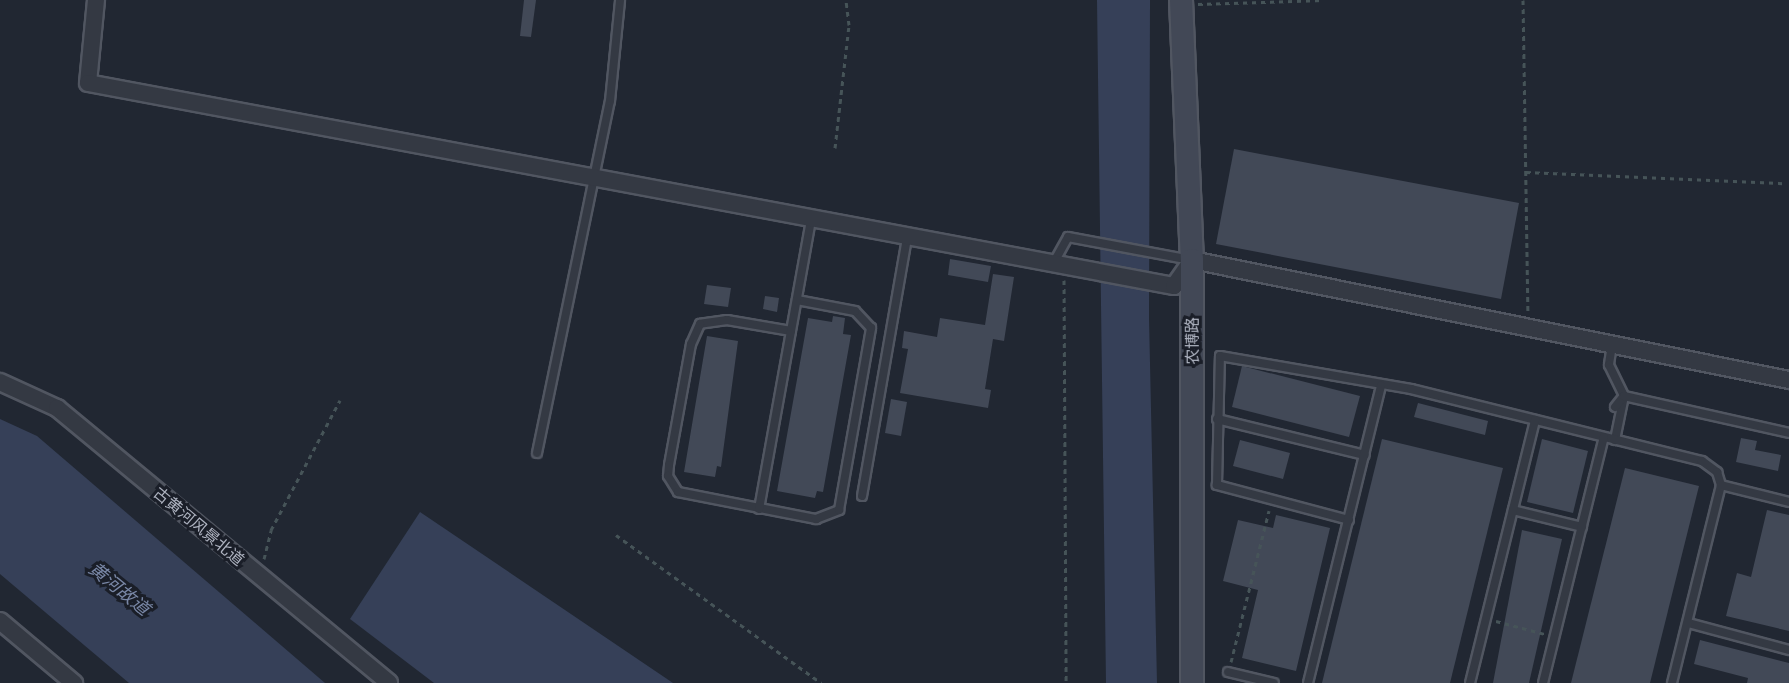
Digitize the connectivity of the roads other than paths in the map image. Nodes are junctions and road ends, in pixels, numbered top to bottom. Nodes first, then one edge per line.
1 (96, 0) edge
2 (620, 0) edge
3 (1181, 2) edge
4 (596, 180) junction
5 (811, 220) junction
6 (907, 238) junction
7 (1181, 258) junction
8 (1059, 266) junction
9 (797, 300) junction
10 (791, 331) junction
11 (1612, 345) junction
12 (1789, 380) edge
13 (0, 382) edge
14 (1381, 386) junction
15 (1624, 396) junction
16 (1615, 407) dead end
17 (1217, 419) junction
18 (1535, 420) junction
19 (1789, 433) edge
20 (1604, 437) junction
21 (1615, 440) junction
22 (537, 453) dead end
23 (1365, 455) junction
24 (1721, 485) junction
25 (862, 496) dead end
26 (1789, 502) edge
27 (759, 509) junction
28 (1513, 510) junction
29 (1349, 519) junction
30 (1582, 527) junction
31 (0, 621) edge
32 (1688, 623) junction
33 (1789, 650) edge
34 (1228, 672) road end
35 (74, 683) edge
36 (389, 683) edge
37 (1192, 683) edge
38 (1274, 683) edge
39 (1308, 683) edge
40 (1470, 683) edge
41 (1543, 683) edge
42 (1672, 683) edge

1 - 4 street
2 - 4 lane
3 - 7 street, 农博路
4 - 5 street
4 - 22 lane
5 - 6 street
5 - 9 lane
6 - 8 street
6 - 25 lane
7 - 8 lane
7 - 8 street
7 - 11 street
7 - 37 street, 农博路
9 - 10 lane
9 - 27 lane
10 - 27 lane
10 - 27 lane
11 - 12 street
11 - 15 lane
13 - 36 street, 古黄河风景北道
14 - 17 lane
14 - 18 lane
14 - 23 lane
15 - 16 lane
15 - 19 lane
15 - 21 lane
17 - 23 lane
17 - 29 lane
18 - 20 lane
18 - 28 lane
20 - 21 lane
20 - 30 lane
21 - 24 lane
23 - 29 lane
24 - 26 lane
24 - 32 lane
28 - 30 lane
28 - 40 lane
29 - 39 lane
30 - 41 lane
31 - 35 street
32 - 33 lane
32 - 42 lane
34 - 38 lane

